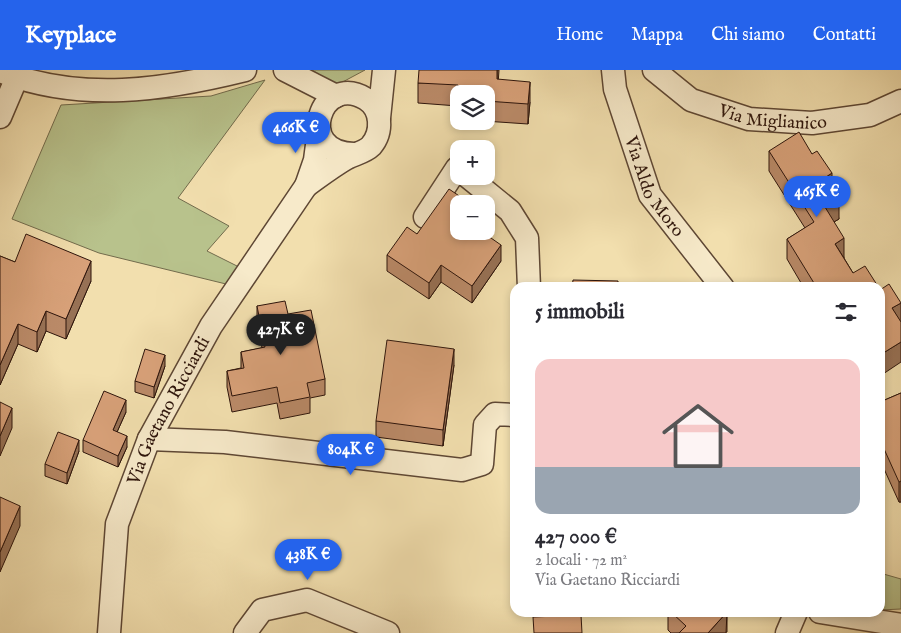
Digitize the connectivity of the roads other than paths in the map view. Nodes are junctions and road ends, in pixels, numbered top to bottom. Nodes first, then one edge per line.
1 (166, 70) edge
2 (245, 70) edge
3 (383, 70) edge
4 (613, 70) edge
5 (654, 70) edge
6 (12, 73) edge
7 (292, 73) edge
8 (135, 89) junction
9 (344, 95) junction
10 (901, 101) edge
11 (0, 118) edge
12 (379, 118) junction
13 (319, 128) junction
14 (354, 154) junction
15 (450, 179) edge
16 (478, 185) edge
17 (306, 186) junction
18 (425, 217) dead end
19 (529, 282) edge
20 (718, 282) edge
21 (510, 415) edge
22 (149, 439) junction
23 (794, 617) edge
24 (851, 617) edge
25 (901, 625) edge
26 (109, 633) edge
27 (245, 633) edge
28 (388, 633) edge
29 (787, 633) edge

1 - 8 street
2 - 8 street
3 - 9 street
3 - 12 street
4 - 20 street, Via Aldo Moro
5 - 10 street, Via Miglianico
6 - 8 street
6 - 11 street
7 - 9 street
7 - 13 street
9 - 12 street
9 - 13 street
12 - 14 street
13 - 14 street
13 - 17 street, Via Gaetano Ricciardi
14 - 17 street, Via Gaetano Ricciardi
15 - 18 street
16 - 19 street
17 - 22 street, Via Gaetano Ricciardi
21 - 22 street
22 - 26 street, Via Gaetano Ricciardi
23 - 29 street
24 - 25 street
27 - 28 street

